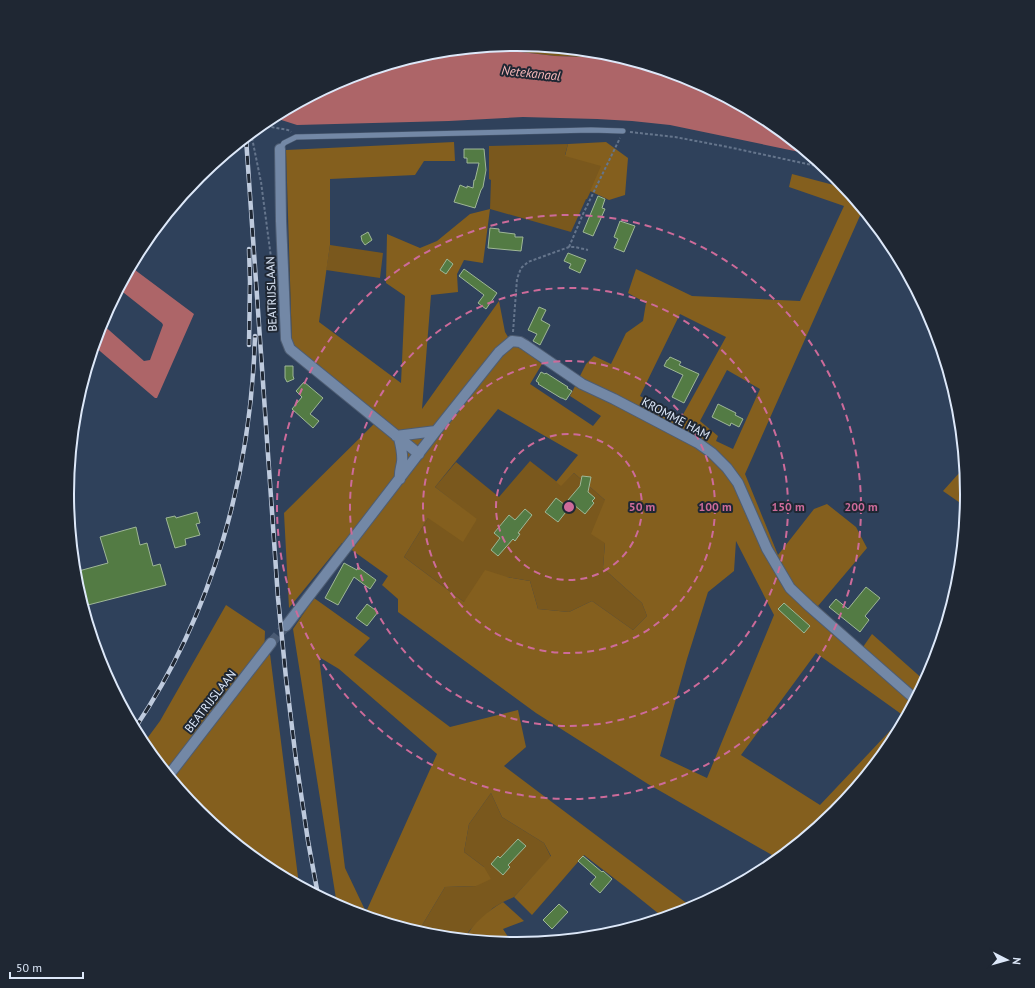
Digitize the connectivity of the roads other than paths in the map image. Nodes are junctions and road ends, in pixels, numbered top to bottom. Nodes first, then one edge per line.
1 (623, 131) road end
2 (280, 149) joint
3 (436, 431) junction
4 (398, 437) junction
5 (419, 454) junction
6 (400, 479) junction
7 (286, 626) tunnel mouth
8 (271, 643) tunnel mouth
9 (912, 696) edge
10 (172, 772) edge

1 - 2 lane
2 - 4 street, BEATRIJSLAAN
3 - 4 street
3 - 5 street
3 - 9 street, KROMME HAM
4 - 5 street, BEATRIJSLAAN
4 - 6 street
5 - 6 street
6 - 7 street
8 - 10 street, BEATRIJSLAAN

